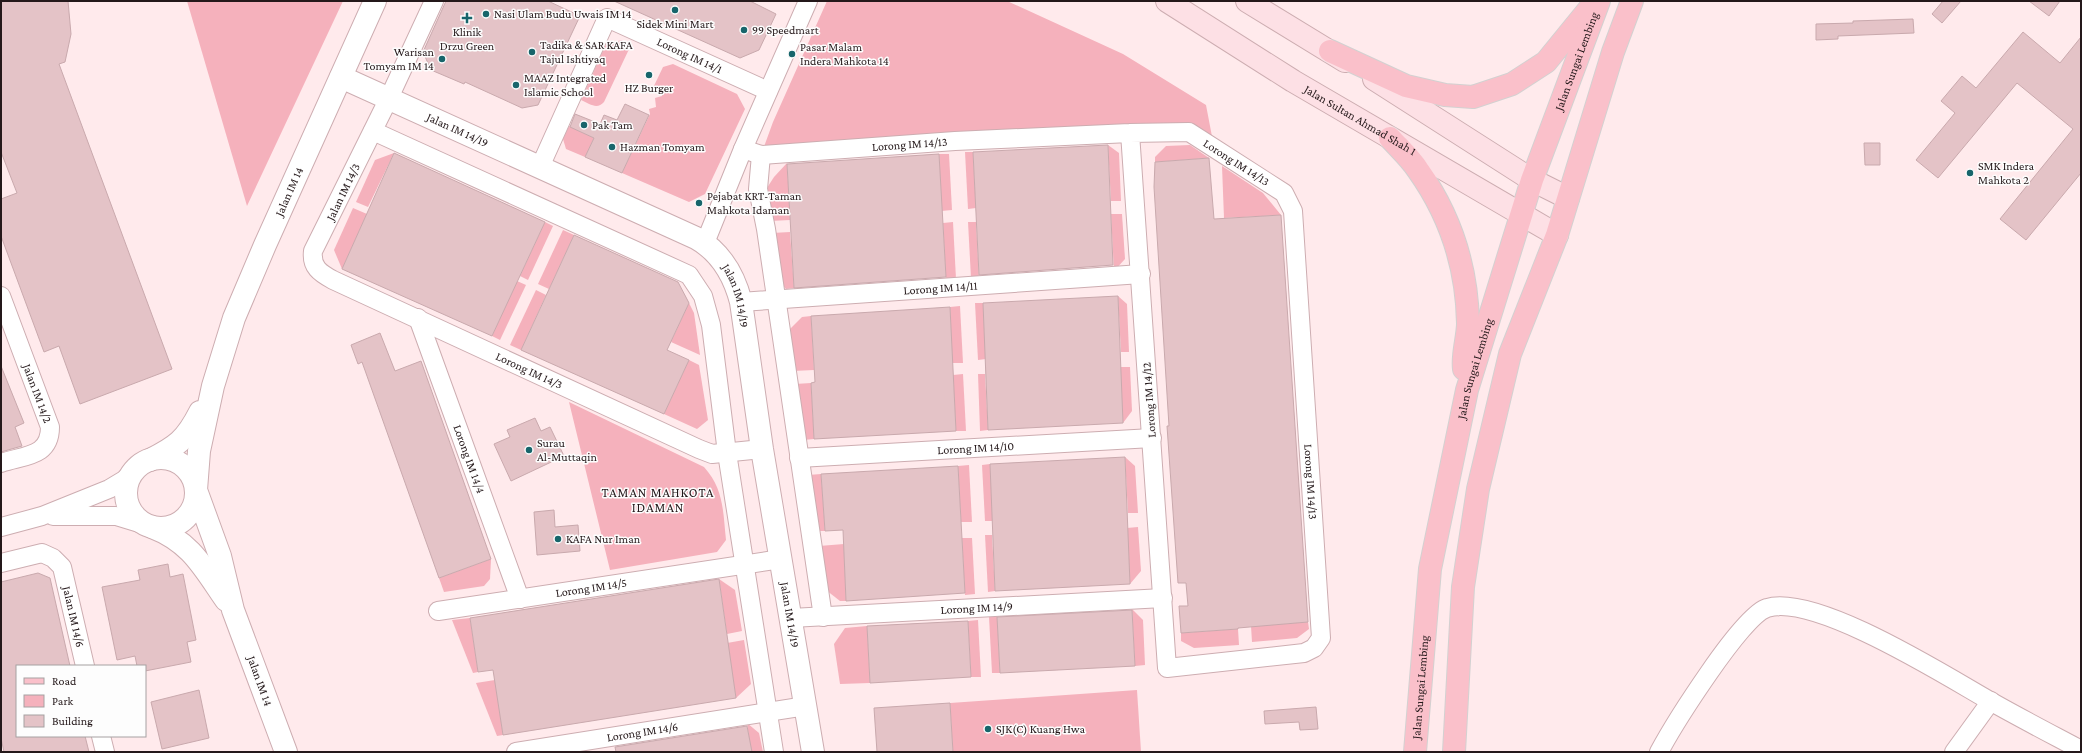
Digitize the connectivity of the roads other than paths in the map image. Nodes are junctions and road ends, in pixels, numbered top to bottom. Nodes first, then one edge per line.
1 (375, 1) edge
2 (434, 1) edge
3 (808, 1) edge
4 (1167, 1) edge
5 (1247, 1) edge
6 (1598, 1) edge
7 (1632, 1) edge
8 (1330, 51) junction
9 (341, 77) junction
10 (768, 91) junction
11 (389, 98) junction
12 (373, 131) junction
13 (1130, 133) junction
14 (1390, 138) junction
15 (743, 149) junction
16 (761, 155) junction
17 (540, 166) junction
18 (1532, 180) junction
19 (1568, 198) junction
20 (1521, 213) junction
21 (1557, 235) junction
22 (705, 243) junction
23 (1140, 274) junction
24 (333, 280) joint
25 (1, 296) edge
26 (776, 300) junction
27 (741, 302) junction
28 (418, 318) junction
29 (213, 386) junction
30 (1467, 390) junction
31 (1152, 438) junction
32 (762, 449) junction
33 (727, 453) junction
34 (799, 458) junction
35 (1, 463) edge
36 (141, 464) junction
37 (196, 490) junction
38 (42, 516) junction
39 (1, 527) edge
40 (152, 527) junction
41 (781, 560) junction
42 (1, 563) edge
43 (745, 565) junction
44 (1163, 598) junction
45 (520, 599) junction
46 (233, 610) junction
47 (438, 611) dead end
48 (823, 617) junction
49 (791, 618) junction
50 (85, 665) edge
51 (1167, 668) joint
52 (1991, 701) junction
53 (806, 706) junction
54 (768, 712) junction
55 (101, 737) edge
56 (2081, 750) edge
57 (105, 752) edge
58 (286, 752) edge
59 (516, 752) edge
60 (774, 752) edge
61 (813, 752) edge
62 (1415, 752) edge
63 (1454, 752) edge
64 (1659, 752) edge
65 (1954, 752) edge

1 - 9 street, Jalan IM 14
2 - 11 street, Jalan IM 14/3
3 - 10 street
4 - 14 main road, Jalan Sultan Ahmad Shah 1
5 - 8 main road
6 - 8 main road
6 - 18 main road, Jalan Sungai Lembing
7 - 19 main road
8 - 18 main road
9 - 11 street, Jalan IM 14/19
9 - 29 street, Jalan IM 14
10 - 15 street
10 - 17 street, Lorong IM 14/1
11 - 12 street, Jalan IM 14/3
11 - 17 street, Jalan IM 14/19
12 - 24 street, Jalan IM 14/3
12 - 33 street
13 - 16 street, Lorong IM 14/13
13 - 23 street, Lorong IM 14/12
13 - 51 street, Lorong IM 14/13
14 - 20 main road, Jalan Sultan Ahmad Shah 1
14 - 30 main road
15 - 16 street, Lorong IM 14/13
15 - 22 street
16 - 26 street
17 - 22 street, Jalan IM 14/19
18 - 19 main road
18 - 20 main road, Jalan Sungai Lembing
19 - 21 main road
20 - 21 main road, Jalan Sultan Ahmad Shah 1
20 - 30 main road, Jalan Sungai Lembing
21 - 63 main road
22 - 27 street, Jalan IM 14/19
23 - 26 street, Lorong IM 14/11
23 - 31 street, Lorong IM 14/12
24 - 28 street, Lorong IM 14/3
25 - 35 street, Jalan IM 14/2
26 - 27 street, Lorong IM 14/11
26 - 34 street
27 - 32 street, Jalan IM 14/19
28 - 33 street, Lorong IM 14/3
28 - 45 street, Lorong IM 14/4
29 - 36 street, Jalan IM 14
29 - 37 street, Jalan IM 14
30 - 62 main road, Jalan Sungai Lembing
31 - 34 street, Lorong IM 14/10
31 - 44 street, Lorong IM 14/12
32 - 33 street
32 - 41 street, Jalan IM 14/19
33 - 43 street
34 - 48 street
36 - 37 street
36 - 38 street
36 - 40 street
37 - 40 street
37 - 46 street
38 - 39 street
38 - 40 street
40 - 46 street
41 - 43 street, Lorong IM 14/5
41 - 49 street, Jalan IM 14/19
42 - 50 street, Jalan IM 14/6
43 - 45 street, Lorong IM 14/5
43 - 54 street
44 - 48 street, Lorong IM 14/9
44 - 51 street, Lorong IM 14/12
45 - 47 street, Lorong IM 14/5
46 - 58 street, Jalan IM 14
48 - 49 street, Lorong IM 14/9
49 - 53 street, Jalan IM 14/19
52 - 56 street
52 - 64 street
52 - 65 street
53 - 54 street, Lorong IM 14/6
53 - 61 street, Jalan IM 14/19
54 - 59 street, Lorong IM 14/6
54 - 60 street
55 - 57 street

